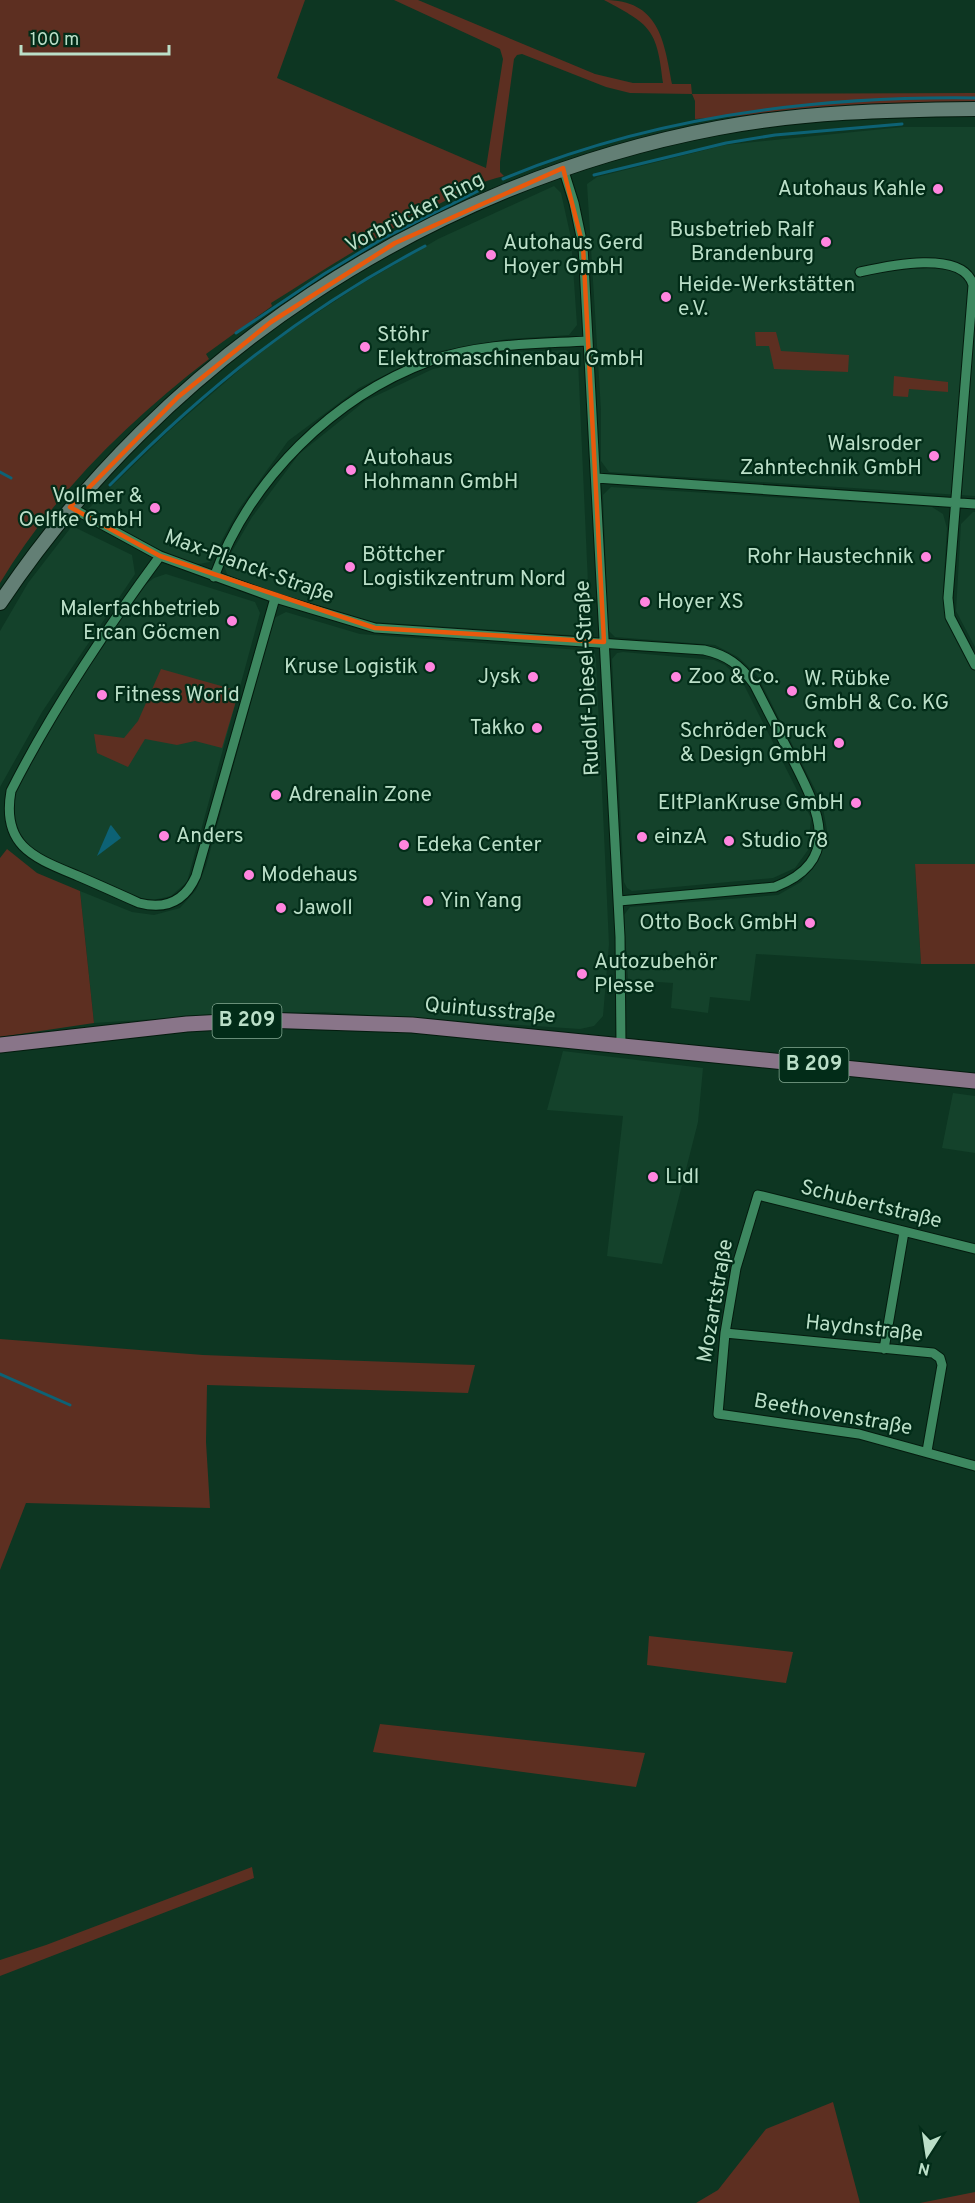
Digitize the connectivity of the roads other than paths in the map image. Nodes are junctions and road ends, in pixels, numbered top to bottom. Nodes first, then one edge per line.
1 (975, 109) edge
2 (563, 168) junction
3 (861, 272) dead end
4 (588, 341) junction
5 (596, 478) junction
6 (956, 502) junction
7 (975, 504) edge
8 (70, 507) junction
9 (160, 556) junction
10 (214, 577) junction
11 (275, 598) junction
12 (0, 603) edge
13 (604, 642) junction
14 (975, 665) edge
15 (619, 901) junction
16 (0, 1045) edge
17 (621, 1045) junction
18 (975, 1081) edge
19 (758, 1195) joint
20 (904, 1232) junction
21 (975, 1249) edge
22 (725, 1333) junction
23 (884, 1349) junction
24 (718, 1414) joint
25 (927, 1451) junction
26 (975, 1466) edge

1 - 2 main road, Vorbrücker Ring
2 - 4 street, Rudolf-Diesel-Straße
2 - 8 main road, Vorbrücker Ring
3 - 6 street
4 - 5 street, Rudolf-Diesel-Straße
4 - 10 street
5 - 6 street
5 - 13 street, Rudolf-Diesel-Straße
6 - 7 street
6 - 14 street
8 - 9 street, Max-Planck-Straße
8 - 12 main road, Vorbrücker Ring
9 - 10 street, Max-Planck-Straße
9 - 11 street
10 - 11 street, Max-Planck-Straße
11 - 13 street, Max-Planck-Straße
13 - 15 street, Rudolf-Diesel-Straße
13 - 15 street, Max-Planck-Straße
15 - 17 street, Rudolf-Diesel-Straße
16 - 17 main road, Quintusstraße / B 209
17 - 18 main road, Quintusstraße / B 209
19 - 20 street, Schubertstraße
19 - 22 street, Mozartstraße
20 - 21 street, Schubertstraße
20 - 23 street
22 - 23 street, Haydnstraße
22 - 24 street, Mozartstraße
23 - 25 street, Haydnstraße
24 - 25 street, Beethovenstraße
25 - 26 street, Beethovenstraße

